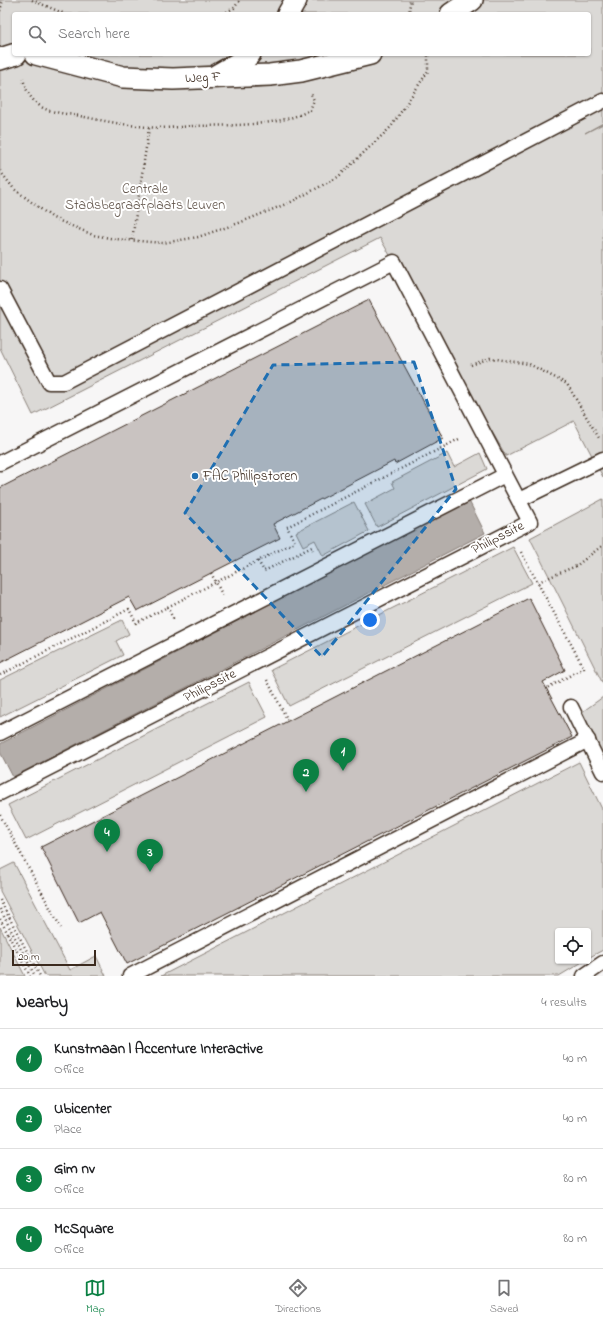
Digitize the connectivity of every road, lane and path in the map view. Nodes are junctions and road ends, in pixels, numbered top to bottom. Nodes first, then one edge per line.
1 (3, 0) edge
2 (32, 0) edge
3 (240, 0) edge
4 (296, 0) edge
5 (411, 0) edge
6 (472, 0) edge
7 (0, 11) edge
8 (60, 12) edge
9 (227, 12) edge
10 (289, 12) edge
11 (410, 12) edge
12 (454, 12) edge
13 (12, 55) edge
14 (44, 56) edge
15 (248, 56) edge
16 (362, 56) edge
17 (428, 56) edge
18 (0, 59) edge
19 (301, 72) junction
20 (23, 77) dead end
21 (213, 77) junction
22 (603, 101) edge
23 (149, 127) junction
24 (0, 171) edge
25 (132, 240) junction
26 (0, 288) edge
27 (451, 372) junction
28 (599, 438) dead end
29 (446, 445) dead end
30 (603, 459) edge
31 (0, 463) edge
32 (505, 474) junction
33 (519, 500) junction
34 (510, 532) junction
35 (603, 545) edge
36 (312, 547) dead end
37 (258, 561) junction
38 (538, 582) junction
39 (167, 607) junction
40 (166, 622) dead end
41 (257, 661) junction
42 (0, 675) edge
43 (547, 688) dead end
44 (572, 707) dead end
45 (288, 721) dead end
46 (0, 733) edge
47 (588, 740) junction
48 (603, 772) edge
49 (0, 793) edge
50 (0, 815) edge
51 (0, 900) edge
52 (0, 909) edge
53 (0, 919) edge
54 (61, 928) dead end
55 (603, 963) edge
56 (30, 976) edge
57 (35, 976) edge
58 (40, 976) edge
59 (130, 976) edge
60 (584, 976) edge

1 - 7 path
2 - 8 path
3 - 9 path
4 - 10 street
5 - 11 path
6 - 12 street
13 - 18 street
14 - 21 street, Weg F
15 - 21 street
16 - 19 street, Weg F
17 - 25 path
19 - 21 street, Weg F
19 - 23 path
20 - 23 path
22 - 26 lane
23 - 25 path
24 - 25 path
27 - 28 path
27 - 31 lane, Philipssite
27 - 32 lane, Philipssite
29 - 37 path
30 - 33 lane
32 - 33 lane, Philipssite
32 - 46 lane
33 - 34 lane, Philipssite
34 - 38 path
34 - 41 lane, Philipssite
35 - 38 path
36 - 37 path
37 - 39 path
38 - 43 path
39 - 40 path
39 - 42 path
41 - 45 path
41 - 49 lane, Philipssite
44 - 47 lane
47 - 48 lane
47 - 59 lane
50 - 54 path
51 - 58 path
52 - 57 path
53 - 56 path
55 - 60 lane

